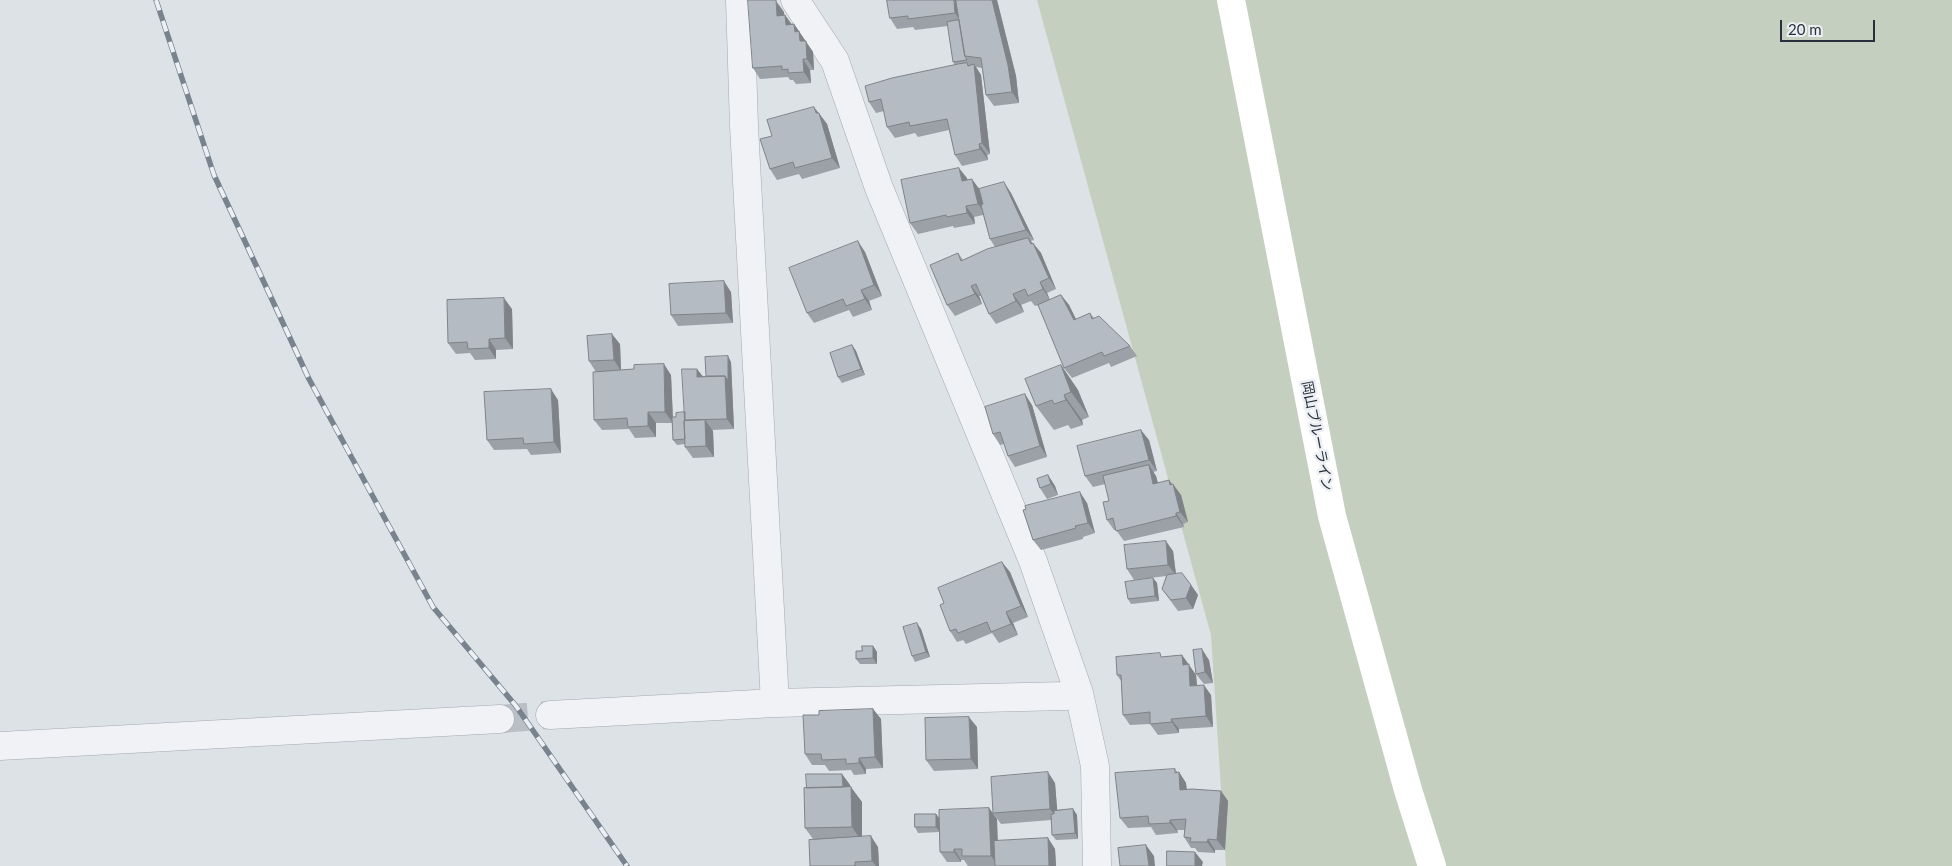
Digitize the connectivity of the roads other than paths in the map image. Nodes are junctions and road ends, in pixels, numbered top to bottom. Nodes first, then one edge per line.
1 (740, 0) edge
2 (795, 0) edge
3 (1231, 0) edge
4 (1079, 693) junction
5 (775, 703) junction
6 (550, 715) tunnel mouth
7 (500, 720) tunnel mouth
8 (0, 746) edge
9 (1097, 866) edge
10 (1432, 866) edge

1 - 5 street
2 - 4 street
3 - 10 main road, 岡山ブルーライン
4 - 5 street
4 - 9 street
5 - 6 street
7 - 8 street

